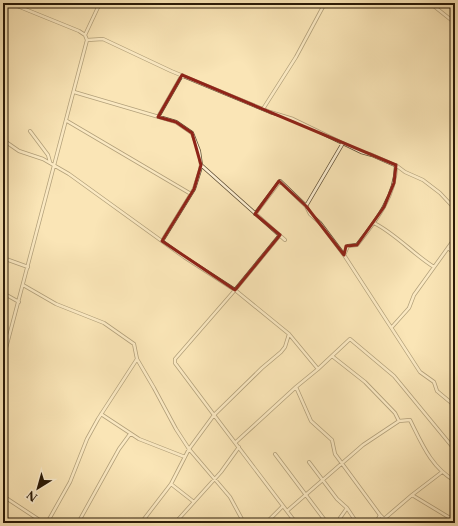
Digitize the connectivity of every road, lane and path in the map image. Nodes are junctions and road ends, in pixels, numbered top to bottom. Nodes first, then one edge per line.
1 (10, 3) edge
2 (100, 3) edge
3 (325, 3) edge
4 (430, 3) edge
5 (455, 22) edge
6 (85, 36) junction
7 (87, 40) junction
8 (182, 75) junction
9 (74, 92) junction
10 (263, 109) junction
11 (158, 117) junction
12 (67, 121) junction
13 (30, 131) dead end
14 (6, 142) dead end
15 (343, 143) junction
16 (50, 162) junction
17 (54, 165) junction
18 (201, 165) junction
19 (396, 165) junction
20 (191, 194) junction
21 (306, 206) junction
22 (455, 209) edge
23 (255, 214) junction
24 (374, 223) junction
25 (280, 236) junction
26 (455, 238) edge
27 (285, 240) dead end
28 (162, 241) junction
29 (448, 248) junction
30 (455, 254) edge
31 (344, 255) junction
32 (3, 258) edge
33 (28, 267) junction
34 (434, 267) junction
35 (23, 285) junction
36 (235, 290) junction
37 (3, 293) edge
38 (19, 302) junction
39 (392, 327) junction
40 (289, 334) junction
41 (332, 356) junction
42 (137, 358) junction
43 (3, 369) edge
44 (318, 369) junction
45 (296, 387) junction
46 (455, 406) edge
47 (101, 414) junction
48 (214, 415) junction
49 (399, 421) junction
50 (130, 434) junction
51 (455, 438) edge
52 (236, 442) junction
53 (239, 447) junction
54 (452, 448) junction
55 (189, 449) junction
56 (455, 450) edge
57 (275, 454) dead end
58 (185, 457) junction
59 (309, 462) dead end
60 (342, 463) junction
61 (442, 472) junction
62 (323, 479) junction
63 (213, 480) junction
64 (455, 482) edge
65 (171, 484) junction
66 (412, 495) junction
67 (3, 496) edge
68 (306, 496) junction
69 (194, 502) junction
70 (283, 506) junction
71 (347, 508) junction
72 (287, 511) junction
73 (380, 515) junction
74 (384, 519) junction
75 (455, 521) edge
76 (177, 522) edge
77 (267, 522) edge
78 (46, 523) edge
79 (78, 523) edge
80 (141, 523) edge
81 (244, 523) edge
82 (296, 523) edge
83 (327, 523) edge
84 (340, 523) edge
85 (357, 523) edge
86 (376, 523) edge
87 (390, 523) edge

1 - 6 street
2 - 6 street
3 - 10 street
4 - 5 street
6 - 7 street
7 - 8 street
7 - 9 street
8 - 10 street
8 - 11 street
9 - 11 street
9 - 12 street
10 - 15 street
11 - 18 street
12 - 17 street
12 - 20 street
13 - 16 street
14 - 16 street
15 - 19 street
15 - 21 street
16 - 17 street
17 - 28 street
17 - 33 street
18 - 20 street
18 - 23 street
19 - 22 street
19 - 24 street
20 - 28 street
21 - 23 street
21 - 31 street
23 - 25 street
24 - 31 street
24 - 34 street
25 - 27 street
25 - 36 street
26 - 29 street
28 - 36 street
29 - 30 street
29 - 34 street
31 - 39 street
32 - 33 street
33 - 35 street
34 - 39 street
35 - 38 street
35 - 42 street
36 - 40 street
36 - 48 street
37 - 38 street
38 - 43 street
39 - 46 street
40 - 44 street
40 - 48 street
41 - 44 street
41 - 49 street
41 - 54 street
42 - 47 street
42 - 55 street
44 - 45 street
45 - 52 street
45 - 60 street
47 - 50 street
47 - 78 street
48 - 52 street
48 - 55 street
49 - 60 street
49 - 61 street
50 - 58 street
50 - 79 street
51 - 54 street
52 - 53 street
53 - 63 street
53 - 70 street
54 - 56 street
55 - 58 street
55 - 63 street
57 - 68 street
58 - 65 street
59 - 62 street
60 - 62 street
60 - 73 street
61 - 64 street
61 - 66 street
62 - 68 street
62 - 71 street
63 - 69 street
63 - 81 street
65 - 69 street
65 - 80 street
66 - 74 street
66 - 75 street
67 - 78 street
68 - 72 street
68 - 83 street
69 - 76 street
70 - 72 street
70 - 77 street
71 - 84 street
71 - 85 street
72 - 82 street
73 - 74 street
73 - 86 street
74 - 87 street

